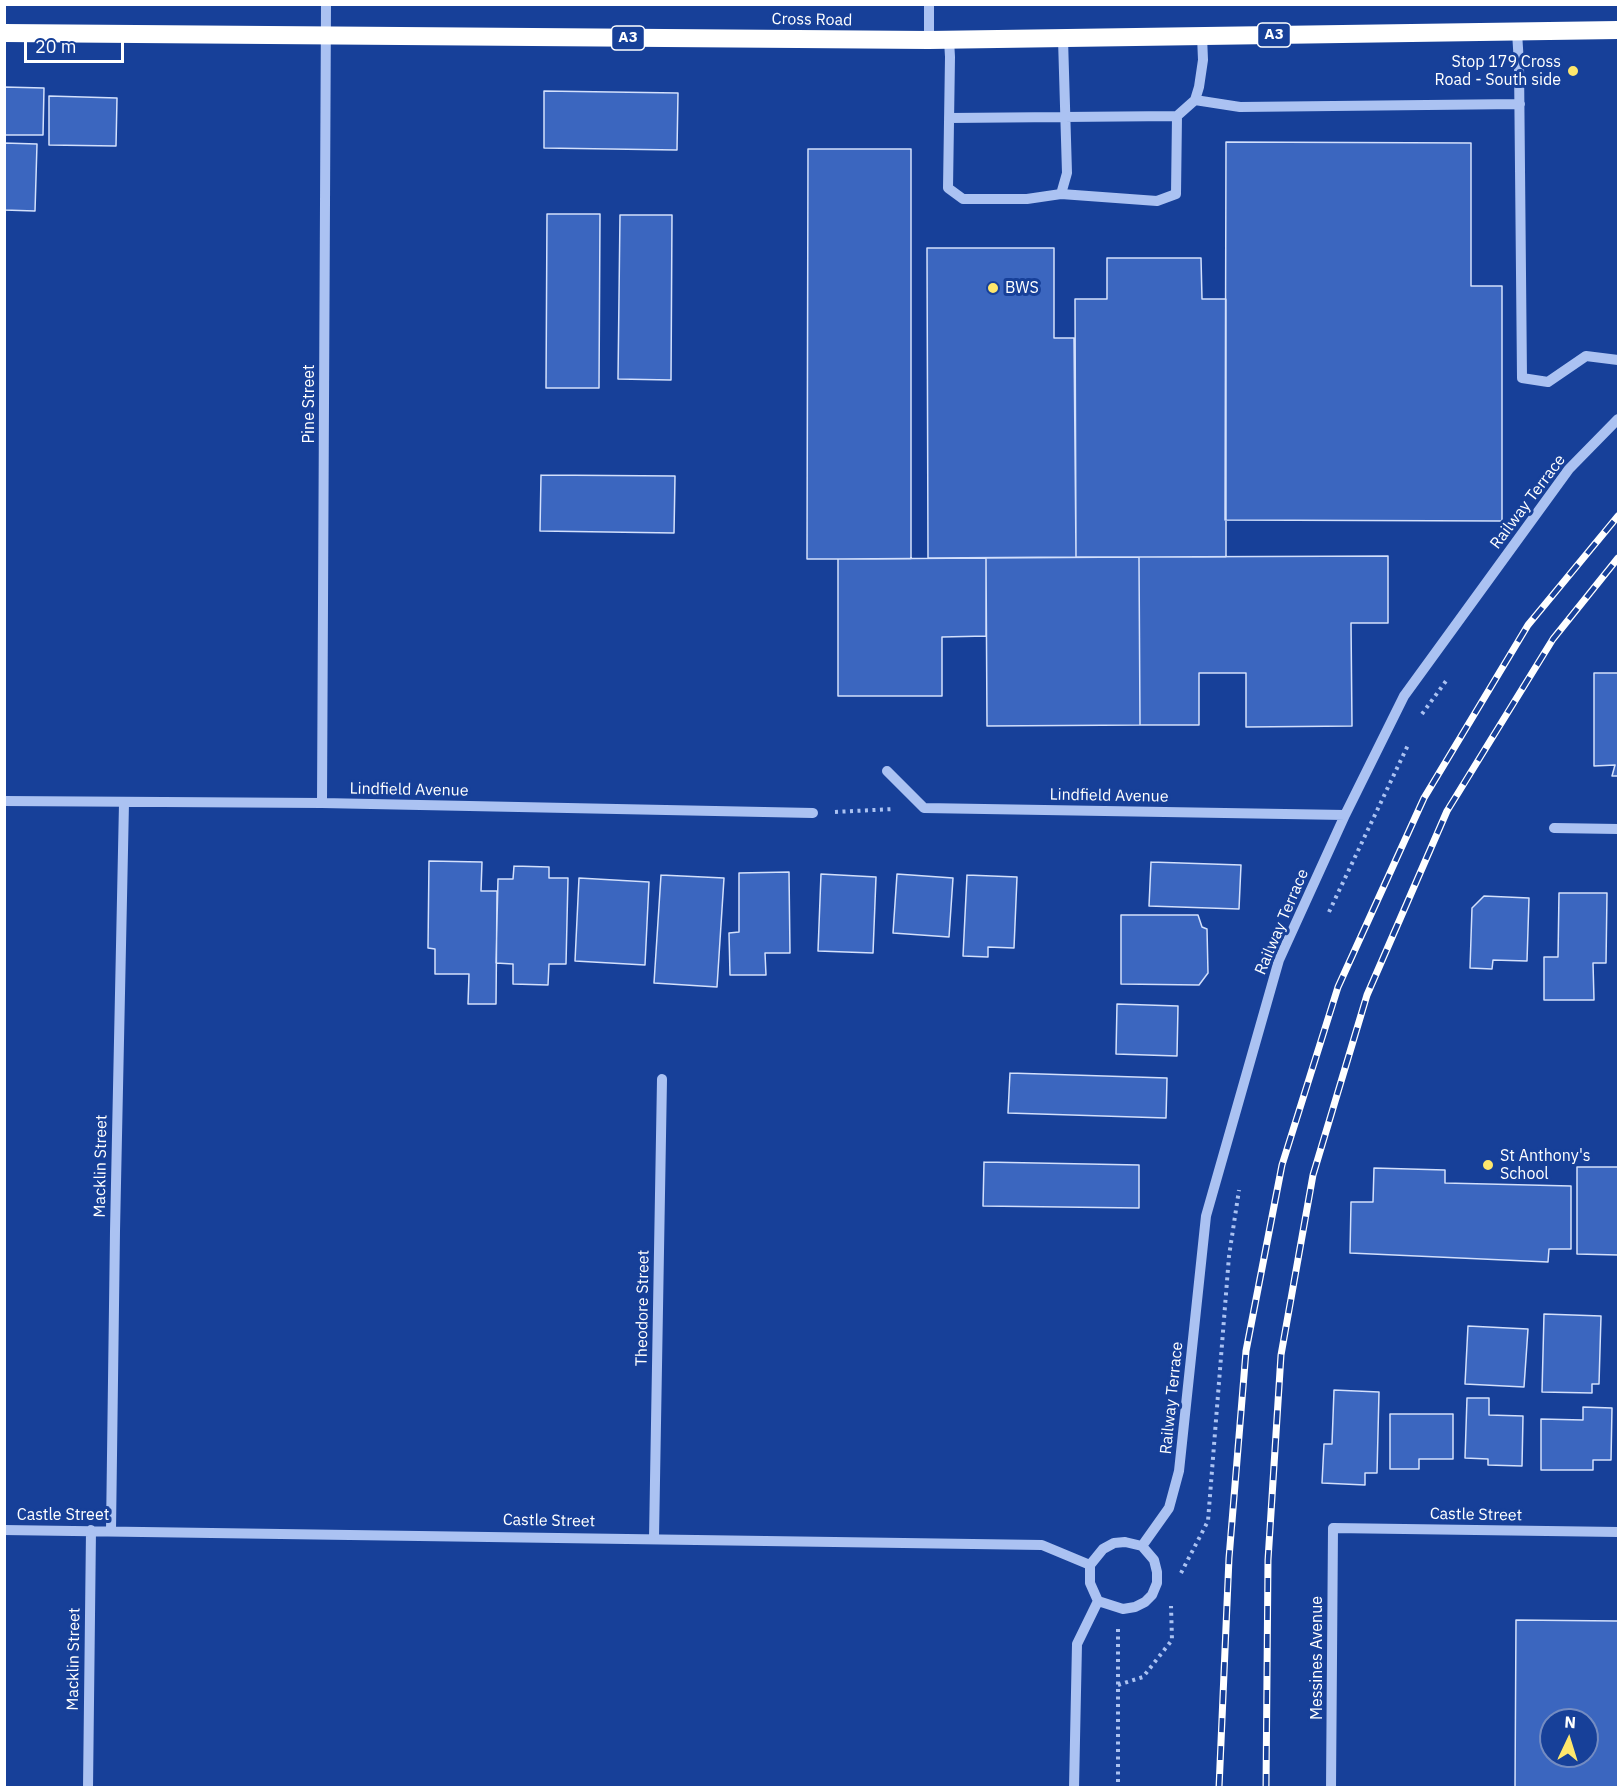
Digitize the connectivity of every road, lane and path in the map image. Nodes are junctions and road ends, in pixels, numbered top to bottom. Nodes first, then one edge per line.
1 (326, 4) edge
2 (929, 4) edge
3 (1618, 30) edge
4 (1517, 32) junction
5 (4, 33) edge
6 (327, 34) junction
7 (1202, 36) junction
8 (1063, 39) junction
9 (929, 40) junction
10 (949, 40) junction
11 (1195, 100) junction
12 (1520, 104) junction
13 (1177, 116) junction
14 (1065, 117) junction
15 (949, 118) junction
16 (1061, 194) junction
17 (1618, 360) edge
18 (1618, 419) edge
19 (1449, 677) dead end
20 (1422, 715) dead end
21 (1413, 735) dead end
22 (887, 771) dead end
23 (4, 801) edge
24 (124, 803) junction
25 (322, 803) junction
26 (924, 808) junction
27 (813, 813) joint
28 (1345, 815) junction
29 (1554, 828) dead end
30 (1618, 829) edge
31 (1327, 915) dead end
32 (662, 1079) dead end
33 (1240, 1181) dead end
34 (1333, 1528) joint
35 (4, 1530) edge
36 (91, 1530) junction
37 (111, 1530) junction
38 (1618, 1532) edge
39 (654, 1538) junction
40 (1142, 1546) junction
41 (1090, 1565) junction
42 (1179, 1579) dead end
43 (1171, 1598) dead end
44 (1098, 1601) junction
45 (1118, 1608) junction
46 (1118, 1685) junction
47 (88, 1788) edge
48 (1074, 1788) edge
49 (1118, 1788) edge
50 (1331, 1788) edge

1 - 6 street, Pine Street
2 - 9 street
3 - 4 highway, Cross Road / A3
4 - 7 highway, Cross Road / A3
4 - 12 street
5 - 6 highway, Cross Road / A3
6 - 9 highway, Cross Road / A3
6 - 25 street, Pine Street
7 - 8 highway, Cross Road / A3
7 - 11 street
8 - 10 highway, Cross Road / A3
8 - 14 street
9 - 10 highway, Cross Road / A3
10 - 15 street
11 - 12 street
11 - 13 street
12 - 17 street
13 - 14 street
13 - 16 street
14 - 15 street
14 - 16 street
15 - 16 street
18 - 28 street, Railway Terrace
19 - 20 path
21 - 31 path
22 - 26 street
23 - 24 street, Lindfield Avenue
24 - 25 street, Lindfield Avenue
24 - 37 street, Macklin Street
25 - 27 street, Lindfield Avenue
26 - 27 path
26 - 28 street, Lindfield Avenue
28 - 40 street, Railway Terrace
29 - 30 street
32 - 39 street, Theodore Street
33 - 42 path
34 - 38 street, Castle Street
34 - 50 street, Messines Avenue
35 - 36 street, Castle Street
36 - 37 street, Castle Street
36 - 47 street, Macklin Street
37 - 39 street, Castle Street
39 - 41 street, Castle Street
40 - 41 street
40 - 45 street
41 - 44 street
43 - 46 path
44 - 45 street
44 - 48 street
45 - 46 path
46 - 49 path

